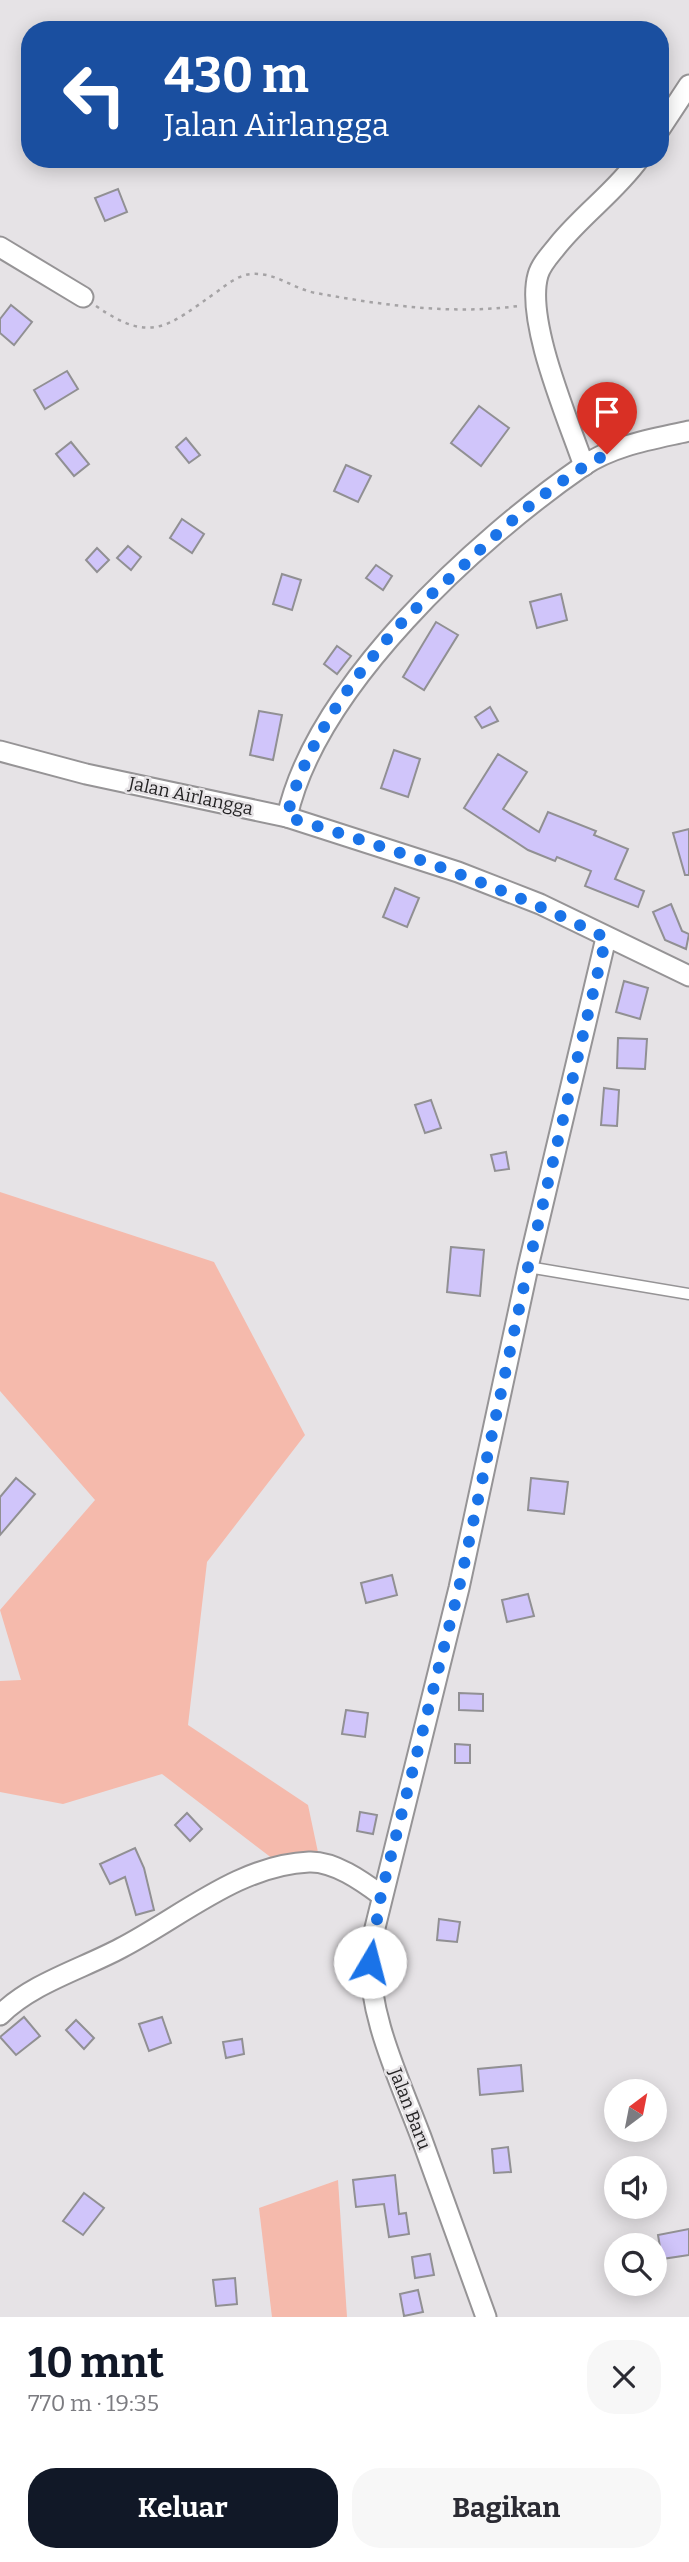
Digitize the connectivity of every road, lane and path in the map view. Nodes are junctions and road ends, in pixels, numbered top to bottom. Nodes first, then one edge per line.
1 (689, 85) edge
2 (669, 115) edge
3 (631, 168) edge
4 (0, 247) edge
5 (83, 297) joint
6 (535, 304) junction
7 (689, 431) edge
8 (584, 466) junction
9 (0, 751) edge
10 (287, 817) junction
11 (606, 938) junction
12 (689, 976) edge
13 (528, 1267) junction
14 (689, 1294) edge
15 (381, 1895) junction
16 (0, 2015) edge
17 (486, 2317) edge

1 - 2 street
3 - 6 street
4 - 5 street
5 - 6 path
6 - 8 street
7 - 8 street
8 - 10 street
9 - 10 street, Jalan Airlangga
10 - 11 street, Jalan Airlangga
11 - 12 street, Jalan Airlangga
11 - 13 street, Jalan Baru
13 - 14 lane
13 - 15 street, Jalan Baru
15 - 16 street
15 - 17 street, Jalan Baru

